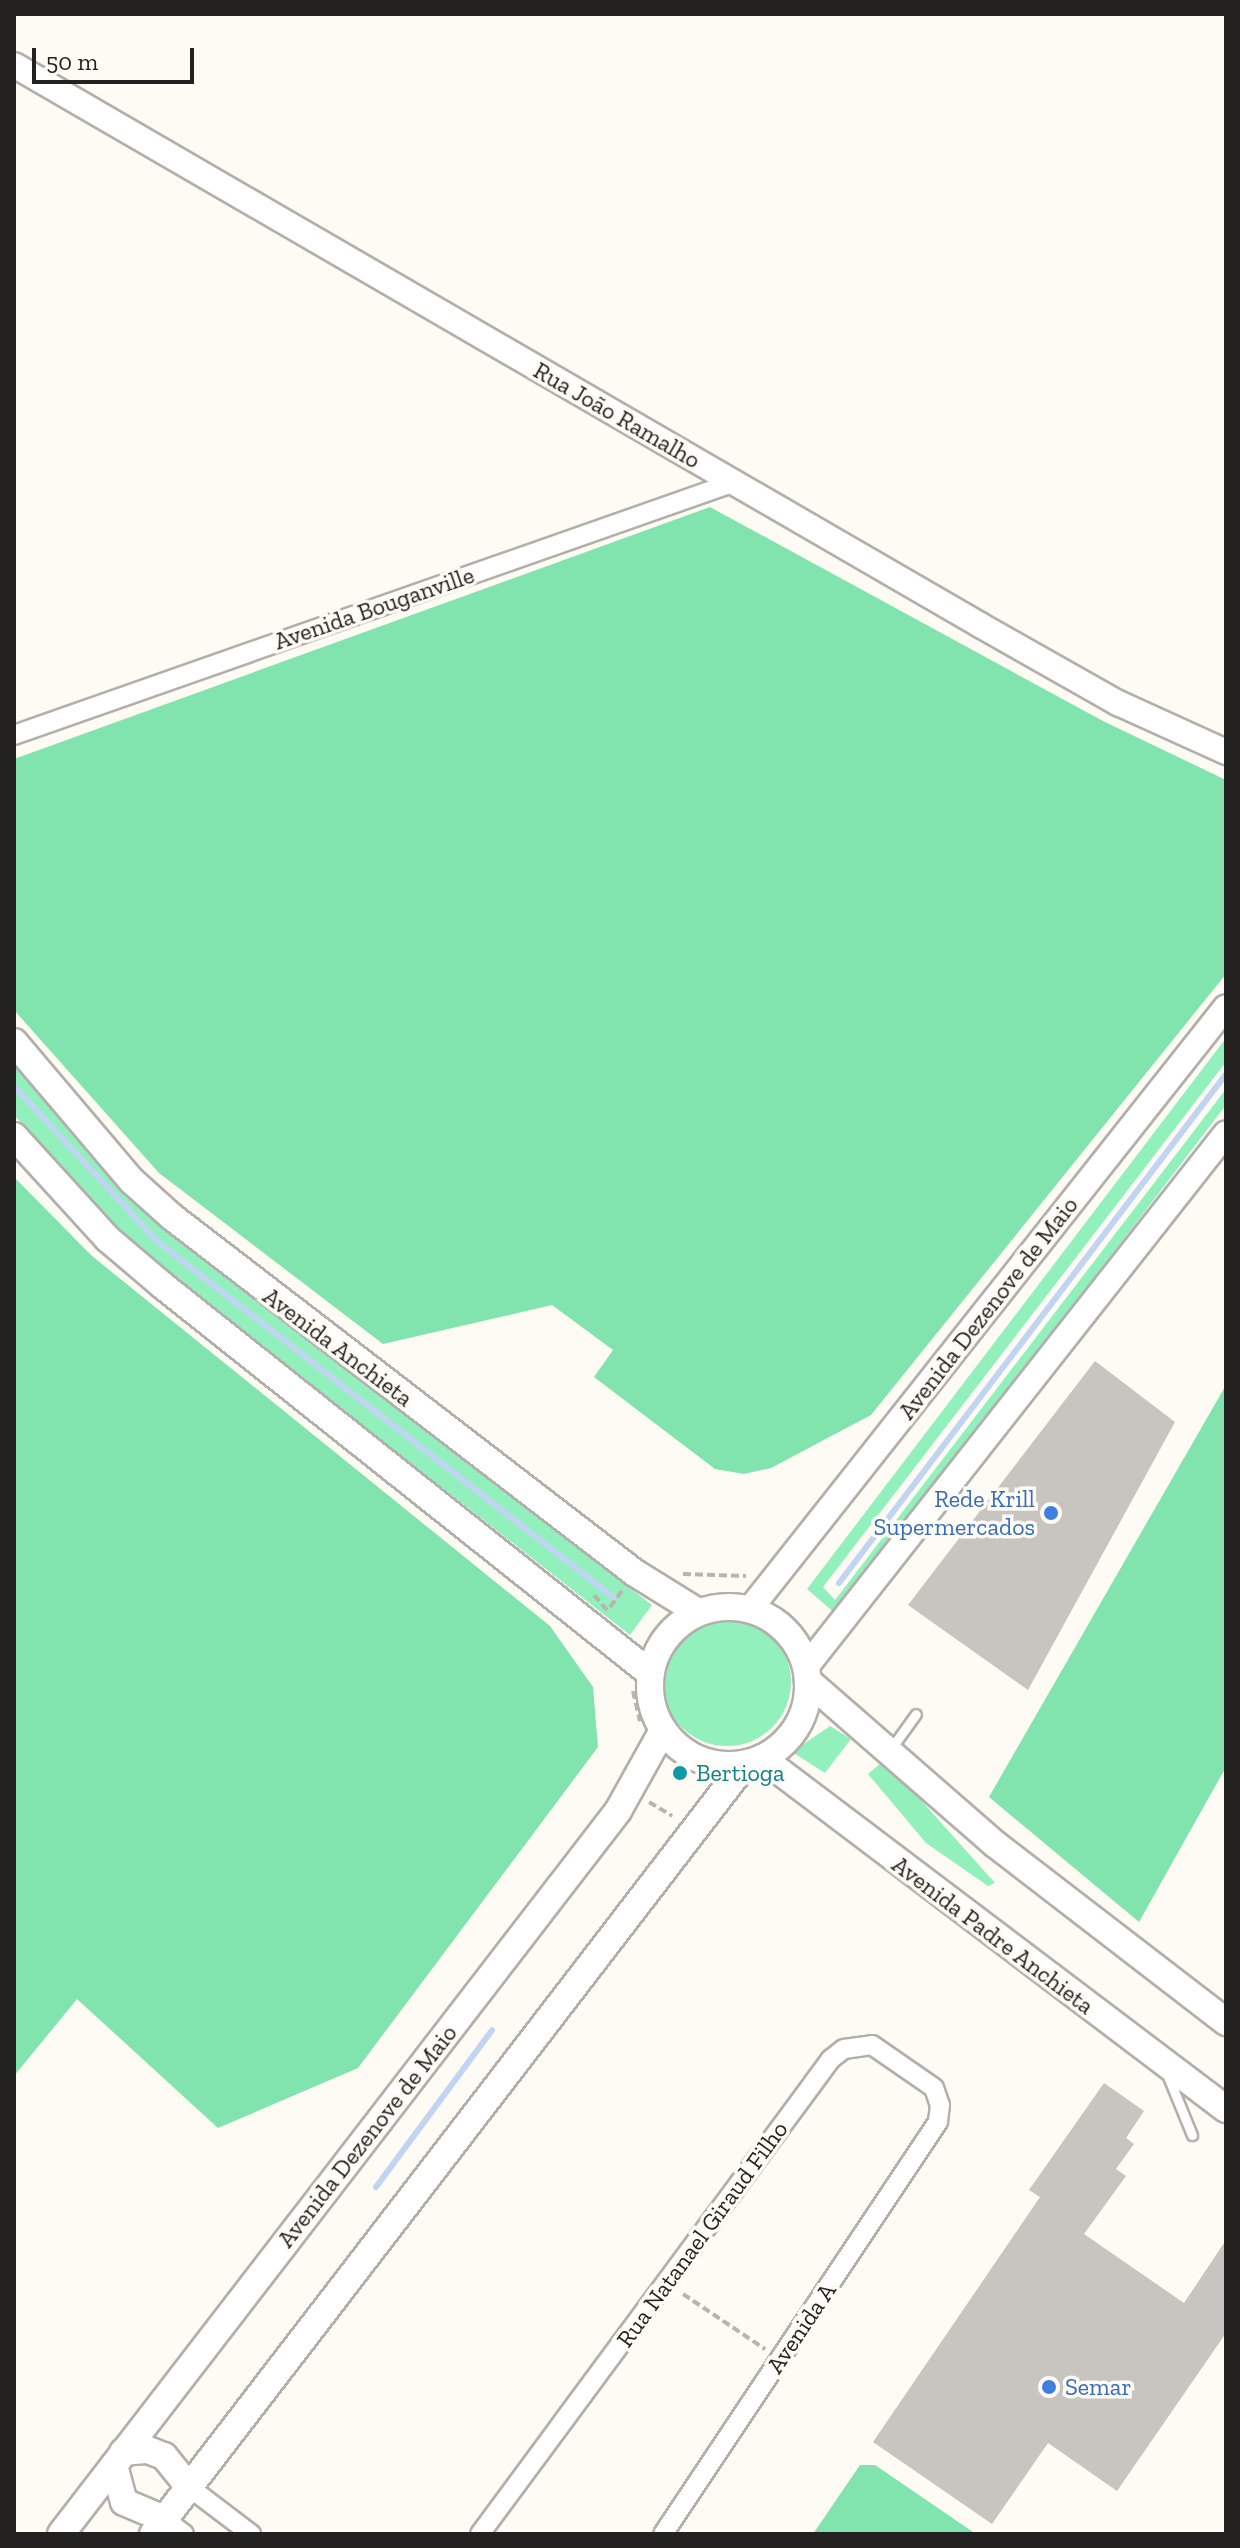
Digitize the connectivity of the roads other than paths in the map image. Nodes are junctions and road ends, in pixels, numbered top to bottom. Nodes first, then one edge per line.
1 (14, 65) edge
2 (735, 482) junction
3 (14, 735) edge
4 (1226, 752) edge
5 (1226, 1007) edge
6 (14, 1042) edge
7 (1226, 1133) edge
8 (14, 1136) edge
9 (750, 1609) junction
10 (698, 1612) junction
11 (650, 1673) junction
12 (807, 1674) junction
13 (916, 1714) dead end
14 (663, 1730) junction
15 (888, 1752) junction
16 (753, 1761) junction
17 (1226, 2022) edge
18 (1163, 2063) junction
19 (1226, 2109) edge
20 (938, 2122) joint
21 (1192, 2135) dead end
22 (118, 2458) junction
23 (189, 2487) junction
24 (167, 2529) edge
25 (61, 2534) edge
26 (251, 2534) edge
27 (480, 2534) edge
28 (663, 2534) edge

1 - 2 street, Rua João Ramalho
2 - 3 street, Avenida Bouganville
2 - 4 street, Rua João Ramalho
5 - 9 street, Avenida Dezenove de Maio
6 - 10 main road, Avenida Anchieta
7 - 12 street
8 - 11 main road
9 - 10 main road
9 - 12 main road
10 - 11 main road
11 - 14 main road
12 - 15 main road
12 - 16 main road
13 - 15 lane
14 - 16 main road
14 - 22 main road, Avenida Dezenove de Maio
15 - 17 main road
16 - 18 main road, Avenida Padre Anchieta
16 - 23 main road
18 - 19 main road, Avenida Padre Anchieta
18 - 21 lane
20 - 27 street, Rua Natanael Giraud Filho
20 - 28 street, Avenida A
22 - 23 main road
22 - 24 main road
22 - 25 main road, Avenida Dezenove de Maio
23 - 24 main road
23 - 26 street

